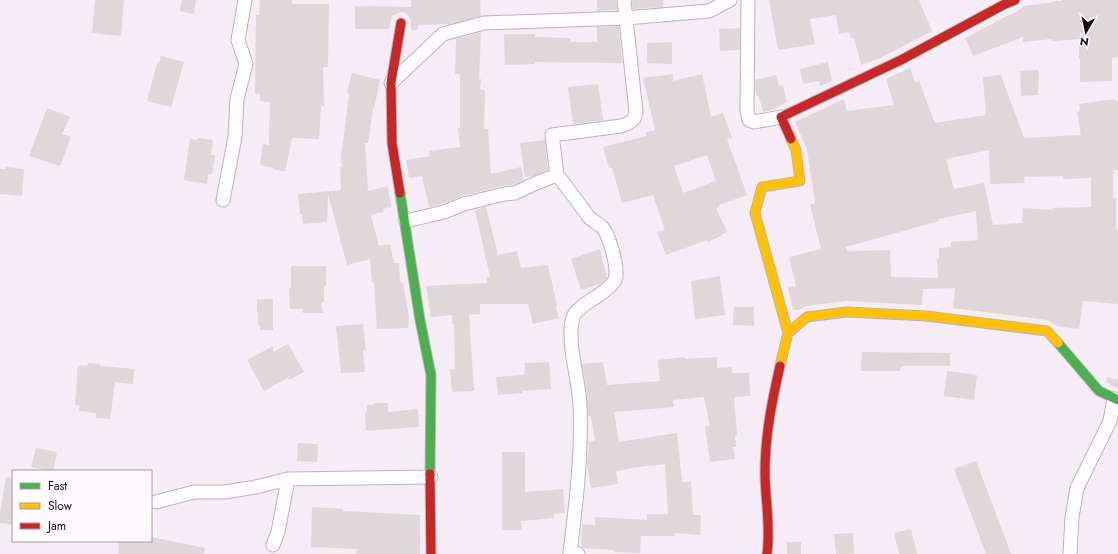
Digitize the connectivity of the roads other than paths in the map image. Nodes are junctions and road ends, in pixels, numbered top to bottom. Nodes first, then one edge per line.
1 (245, 0) edge
2 (624, 0) edge
3 (730, 0) edge
4 (748, 0) edge
5 (1016, 0) edge
6 (626, 18) junction
7 (401, 23) dead end
8 (391, 83) junction
9 (781, 117) junction
10 (557, 175) junction
11 (223, 200) dead end
12 (406, 221) junction
13 (788, 333) junction
14 (1116, 399) edge
15 (431, 477) junction
16 (288, 479) junction
17 (156, 502) dead end
18 (273, 545) dead end
19 (431, 554) edge
20 (578, 554) edge
21 (768, 554) edge
22 (1070, 554) edge

1 - 11 street
2 - 6 street
3 - 6 street
4 - 9 street
5 - 9 street
6 - 8 street
6 - 10 street
7 - 8 street
8 - 12 street
9 - 13 street
10 - 12 street
10 - 20 street
12 - 15 street
13 - 14 street
13 - 21 street
14 - 22 street
15 - 16 street
15 - 19 street
16 - 17 street
16 - 18 street

